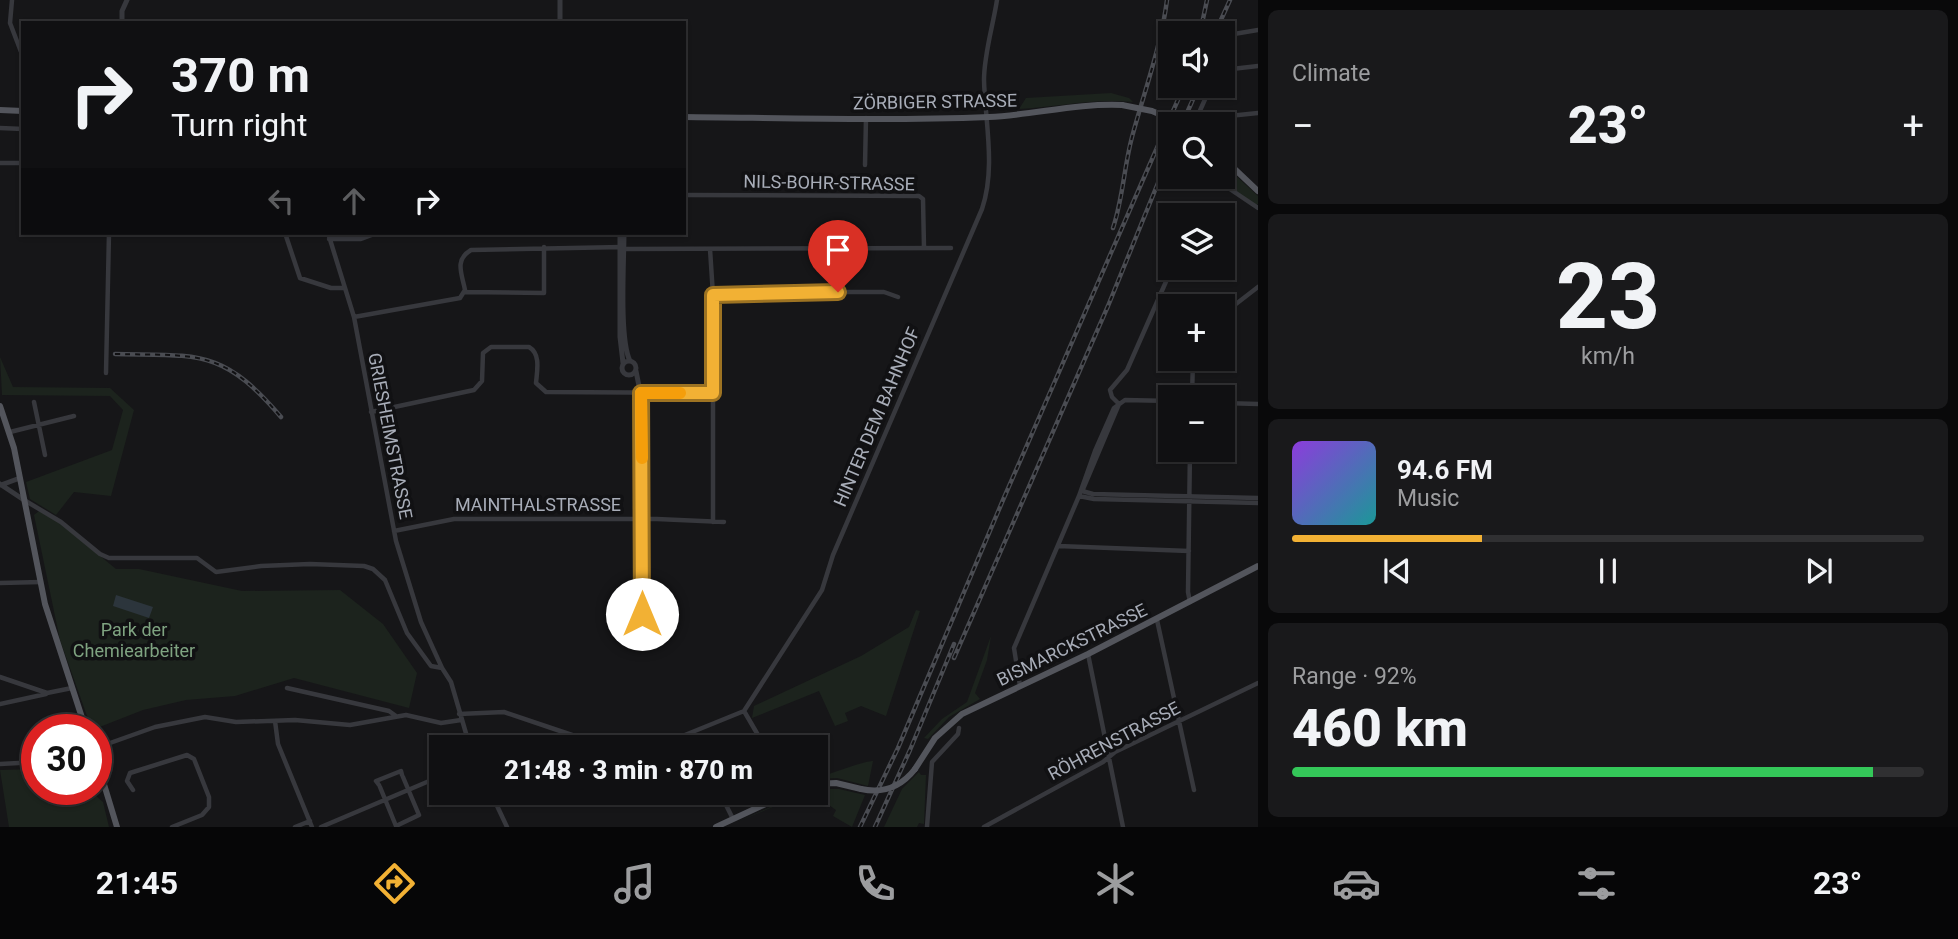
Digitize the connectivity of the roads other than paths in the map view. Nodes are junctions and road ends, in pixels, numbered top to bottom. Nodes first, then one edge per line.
1 (12, 0) edge
2 (127, 0) edge
3 (560, 0) edge
4 (998, 0) edge
5 (122, 21) edge
6 (561, 21) edge
7 (1258, 30) edge
8 (1235, 34) edge
9 (21, 52) edge
10 (1258, 66) edge
11 (1235, 69) edge
12 (1206, 98) edge
13 (0, 110) edge
14 (21, 111) edge
15 (1258, 113) edge
16 (1158, 114) edge
17 (686, 117) edge
18 (987, 117) junction
19 (866, 118) junction
20 (0, 128) edge
21 (21, 129) edge
22 (0, 163) edge
23 (21, 163) edge
24 (865, 165) dead end
25 (1235, 169) edge
26 (1230, 189) edge
27 (1258, 191) edge
28 (686, 195) edge
29 (1258, 208) edge
30 (109, 235) edge
31 (286, 235) edge
32 (328, 235) edge
33 (373, 235) edge
34 (622, 235) edge
35 (329, 239) junction
36 (544, 247) junction
37 (623, 248) junction
38 (710, 248) junction
39 (838, 248) junction
40 (924, 248) junction
41 (951, 248) dead end
42 (1167, 280) edge
43 (344, 288) junction
44 (1258, 288) edge
45 (464, 292) junction
46 (838, 292) junction
47 (713, 295) junction
48 (898, 297) dead end
49 (1235, 305) edge
50 (354, 317) junction
51 (627, 362) junction
52 (106, 373) dead end
53 (633, 373) junction
54 (639, 386) joint
55 (641, 393) junction
56 (713, 393) junction
57 (1158, 401) edge
58 (34, 402) dead end
59 (1235, 403) edge
60 (1119, 404) junction
61 (1258, 404) edge
62 (0, 406) edge
63 (371, 412) junction
64 (74, 416) dead end
65 (39, 425) junction
66 (10, 432) junction
67 (45, 455) dead end
68 (1190, 462) edge
69 (20, 478) junction
70 (0, 485) edge
71 (1080, 493) junction
72 (1189, 499) junction
73 (24, 500) junction
74 (1258, 500) edge
75 (38, 508) junction
76 (27, 514) junction
77 (642, 519) junction
78 (713, 522) junction
79 (724, 522) dead end
80 (394, 531) junction
81 (1058, 546) junction
82 (1189, 551) junction
83 (1258, 566) edge
84 (41, 582) junction
85 (0, 583) edge
86 (1190, 602) junction
87 (1157, 620) junction
88 (637, 622) dead end
89 (1088, 654) junction
90 (442, 668) junction
91 (0, 677) edge
92 (1258, 683) edge
93 (1020, 686) junction
94 (72, 688) junction
95 (287, 688) dead end
96 (47, 694) junction
97 (0, 704) edge
98 (744, 711) junction
99 (81, 714) edge
100 (396, 716) junction
101 (460, 717) junction
102 (275, 721) junction
103 (1180, 721) junction
104 (959, 727) dead end
105 (466, 735) edge
106 (758, 735) edge
107 (112, 742) edge
108 (1110, 756) junction
109 (21, 763) edge
110 (0, 764) edge
111 (429, 781) edge
112 (828, 783) edge
113 (133, 790) dead end
114 (408, 790) junction
115 (1194, 790) dead end
116 (385, 799) junction
117 (110, 805) edge
118 (497, 805) edge
119 (726, 805) edge
120 (763, 805) edge
121 (733, 819) junction
122 (310, 821) junction
123 (117, 827) edge
124 (172, 827) edge
125 (295, 827) edge
126 (313, 827) edge
127 (321, 827) edge
128 (507, 827) edge
129 (716, 827) edge
130 (927, 827) edge
131 (984, 827) edge
132 (1123, 827) edge

1 - 9 street
2 - 5 street
3 - 6 street
4 - 18 street, HINTER DEM BAHNHOF
7 - 8 street
10 - 11 street
12 - 15 street
13 - 14 main road
16 - 18 main road, ZÖRBIGER STRASSE, bridge
17 - 19 main road, ZÖRBIGER STRASSE
18 - 19 main road, ZÖRBIGER STRASSE
18 - 98 street, HINTER DEM BAHNHOF
19 - 24 street
20 - 21 street
22 - 23 street
25 - 27 main road
26 - 29 street
28 - 40 street, NILS-BOHR-STRASSE
30 - 52 street
31 - 43 street
32 - 35 street, GRIESHEIMSTRASSE
33 - 35 street
34 - 37 street
35 - 43 street, GRIESHEIMSTRASSE
36 - 37 street
36 - 45 street
36 - 45 street
37 - 38 street
37 - 51 street
38 - 39 street
38 - 47 street
39 - 40 street
39 - 46 street
40 - 41 street
42 - 60 street
43 - 50 street, GRIESHEIMSTRASSE
44 - 49 street
45 - 50 street
46 - 47 street
46 - 48 street
47 - 56 street
50 - 63 street, GRIESHEIMSTRASSE
51 - 53 street
51 - 53 street
53 - 54 street
54 - 55 street
55 - 56 street
55 - 63 street
55 - 77 street
56 - 78 street
57 - 60 street
58 - 65 street
59 - 61 street
60 - 71 street
62 - 66 main road
63 - 80 street, GRIESHEIMSTRASSE
64 - 65 street
65 - 66 street
65 - 67 street
66 - 69 main road
68 - 72 street
69 - 70 street
69 - 73 main road
70 - 73 street
71 - 72 street
71 - 81 street
72 - 74 street
72 - 82 street
73 - 75 street
73 - 76 main road
75 - 76 street
75 - 90 street
76 - 84 main road
77 - 78 street, MAINTHALSTRASSE
77 - 80 street, MAINTHALSTRASSE
77 - 88 street
78 - 79 street, MAINTHALSTRASSE
80 - 90 street, GRIESHEIMSTRASSE
81 - 82 street
81 - 93 street
82 - 86 street
83 - 86 main road, BISMARCKSTRASSE
84 - 85 street
84 - 94 main road
86 - 87 main road, BISMARCKSTRASSE
87 - 89 main road, BISMARCKSTRASSE
87 - 103 street
89 - 93 main road, BISMARCKSTRASSE
89 - 108 street
90 - 101 street, GRIESHEIMSTRASSE
91 - 96 street
92 - 103 street, RÖHRENSTRASSE
93 - 112 main road, BISMARCKSTRASSE, bridge
94 - 96 street
94 - 99 main road
95 - 100 street
96 - 97 street
98 - 101 street
98 - 106 street
100 - 101 street
100 - 102 street
101 - 105 street, GRIESHEIMSTRASSE
102 - 107 street
102 - 122 street
103 - 108 street, RÖHRENSTRASSE
103 - 115 street
104 - 130 street
108 - 131 street, RÖHRENSTRASSE
108 - 132 street
109 - 110 street
111 - 114 street
113 - 124 street
114 - 116 street
114 - 116 street
114 - 116 street
116 - 127 street
117 - 123 main road
118 - 128 street
119 - 121 street
120 - 121 main road
121 - 129 main road
122 - 125 street
122 - 126 street

